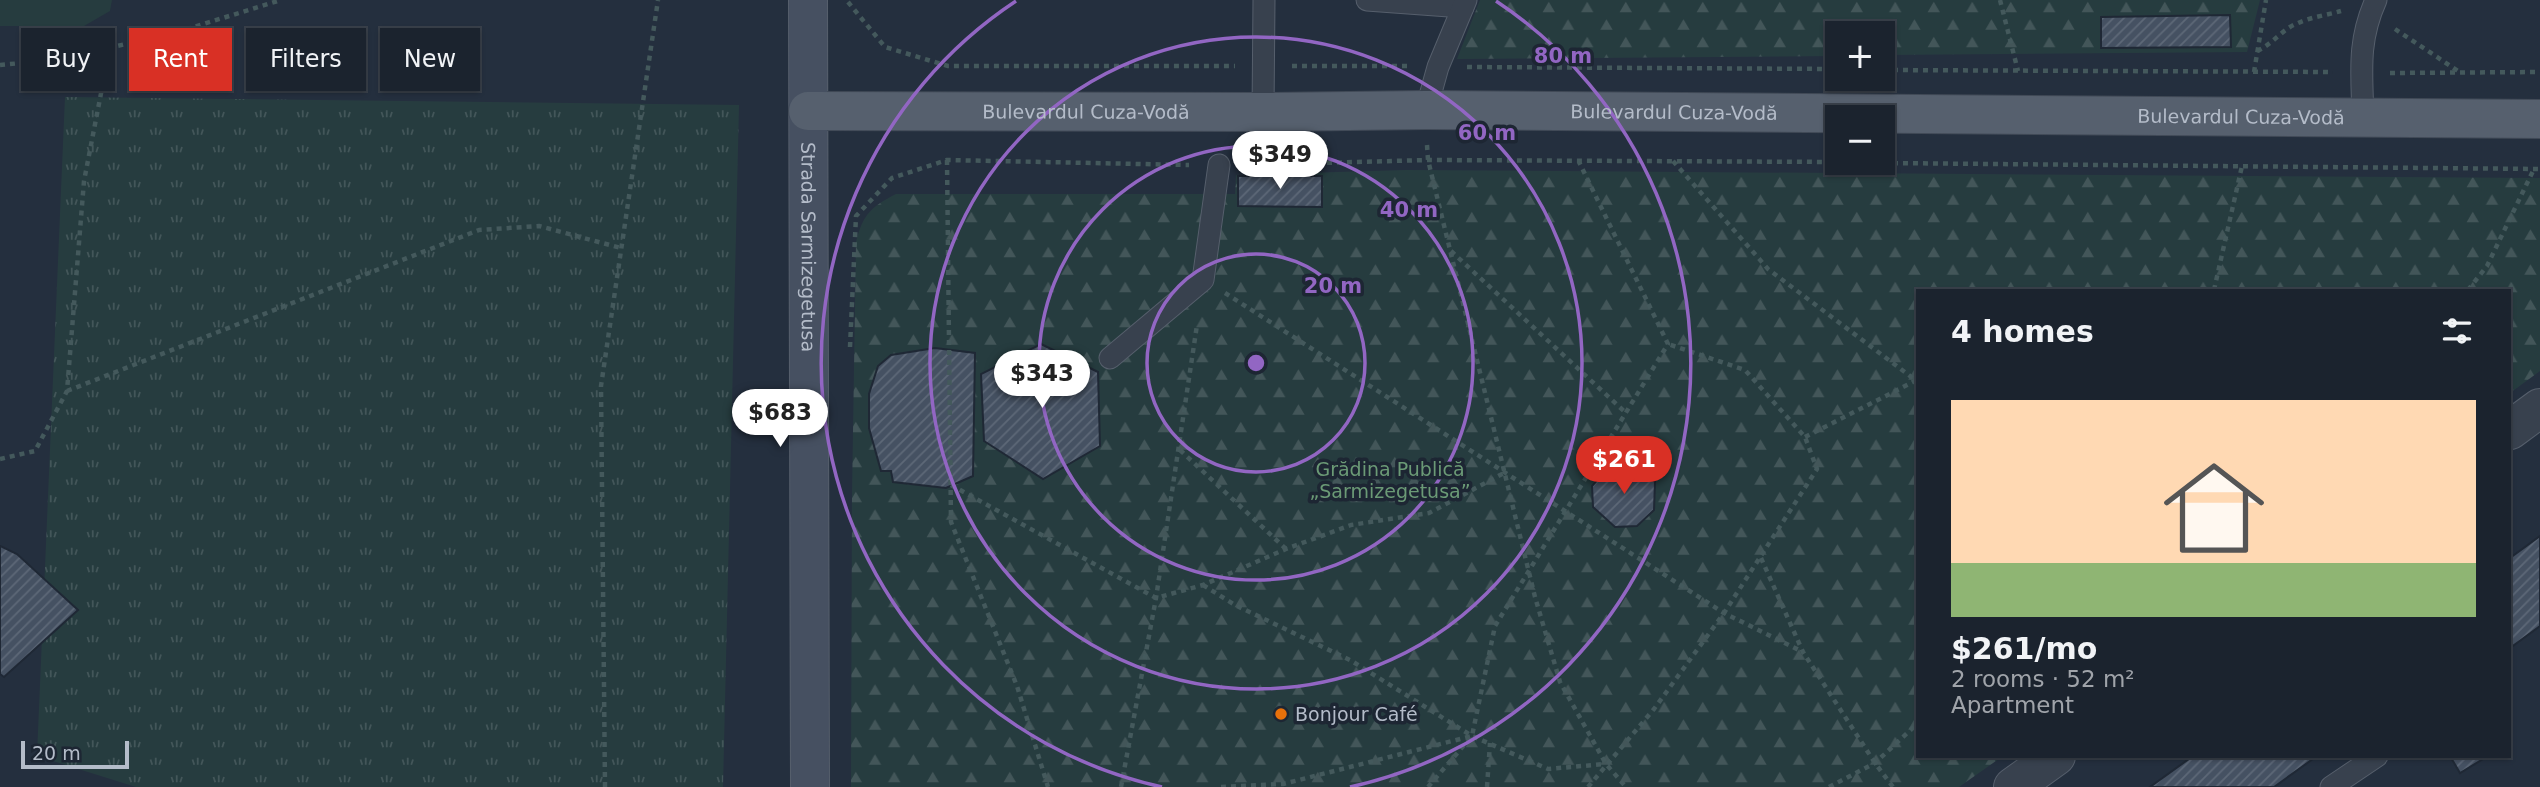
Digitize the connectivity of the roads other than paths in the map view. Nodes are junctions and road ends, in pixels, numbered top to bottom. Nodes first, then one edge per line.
1 (808, 0) edge
2 (1264, 0) edge
3 (1367, 0) edge
4 (1465, 4) edge
5 (2374, 6) edge
6 (1426, 110) junction
7 (808, 111) junction
8 (1263, 113) junction
9 (2363, 118) junction
10 (2540, 119) edge
11 (1219, 165) road end
12 (1110, 358) dead end
13 (2540, 408) edge
14 (2511, 429) edge
15 (2053, 758) edge
16 (2374, 758) edge
17 (810, 787) edge
18 (2012, 787) edge
19 (2331, 787) edge

1 - 7 main road, Strada Sarmizegetusa
2 - 8 lane
3 - 4 lane
4 - 6 lane
5 - 9 lane
6 - 8 main road, Bulevardul Cuza-Vodă
6 - 9 main road, Bulevardul Cuza-Vodă
7 - 8 main road, Bulevardul Cuza-Vodă
7 - 17 main road, Strada Sarmizegetusa
9 - 10 main road, Bulevardul Cuza-Vodă
11 - 12 lane
13 - 14 street
15 - 18 street
16 - 19 lane

